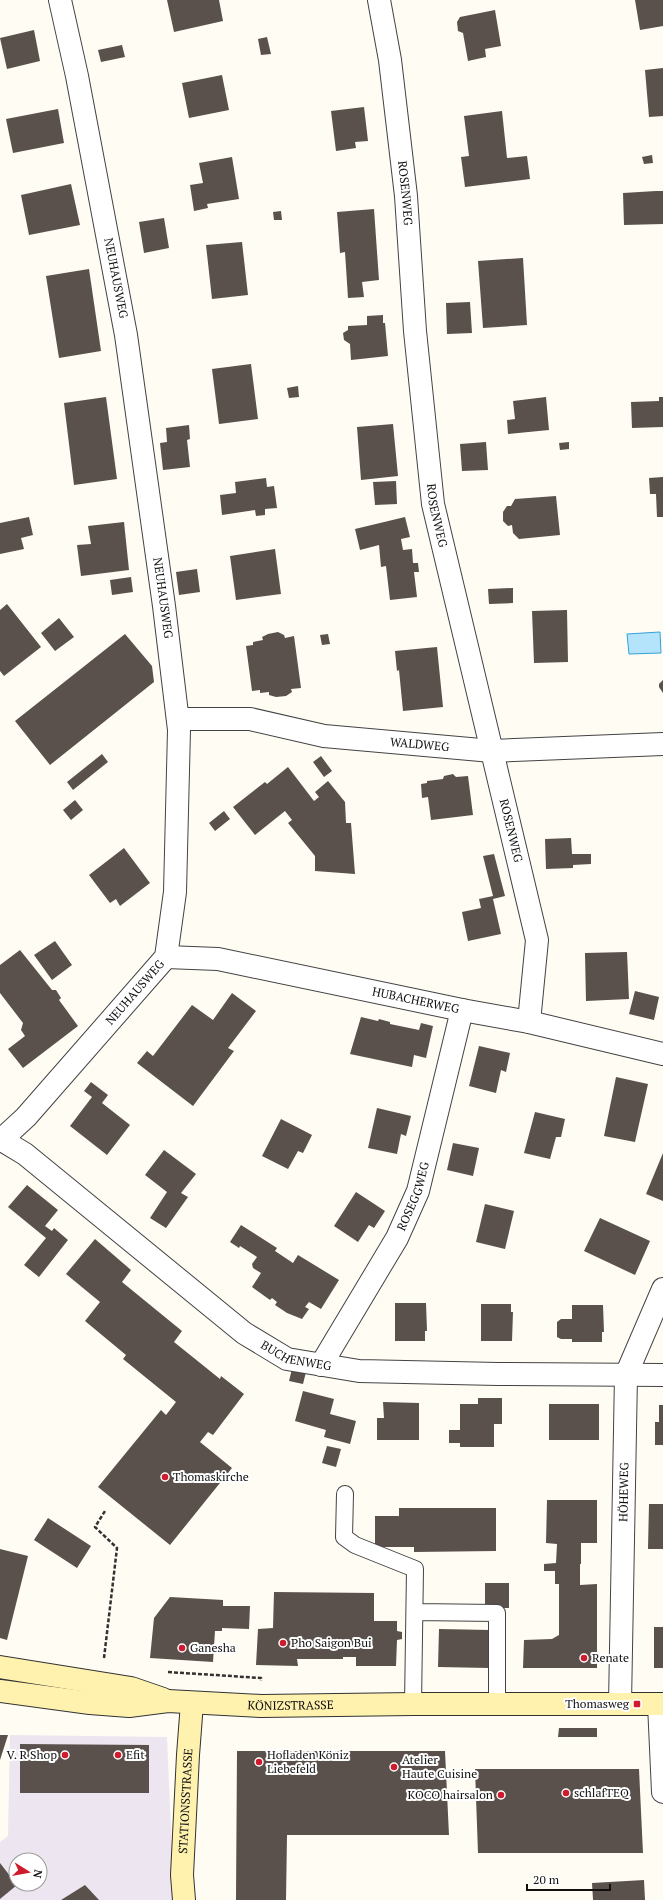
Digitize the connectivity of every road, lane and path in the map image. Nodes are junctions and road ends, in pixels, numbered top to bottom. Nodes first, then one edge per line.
1 (60, 0) edge
2 (379, 0) edge
3 (179, 719) junction
4 (663, 744) edge
5 (492, 751) junction
6 (166, 956) junction
7 (462, 1010) junction
8 (530, 1022) junction
9 (663, 1054) edge
10 (0, 1140) edge
11 (663, 1289) edge
12 (321, 1365) junction
13 (626, 1374) junction
14 (663, 1375) edge
15 (345, 1494) dead end
16 (105, 1511) dead end
17 (415, 1612) junction
18 (104, 1664) dead end
19 (0, 1667) edge
20 (164, 1672) dead end
21 (0, 1691) edge
22 (168, 1701) junction
23 (192, 1703) junction
24 (413, 1704) junction
25 (497, 1704) junction
26 (620, 1704) junction
27 (661, 1704) edge
28 (261, 1706) junction
29 (663, 1792) edge
30 (184, 1900) edge

1 - 3 street, NEUHAUSWEG
2 - 5 street, ROSENWEG
3 - 5 street, WALDWEG
3 - 6 street, NEUHAUSWEG
4 - 5 street, WALDWEG
5 - 8 street, ROSENWEG
6 - 7 street, HUBACHERWEG
6 - 10 street, NEUHAUSWEG
7 - 8 street, HUBACHERWEG
7 - 12 street, ROSEGGWEG
8 - 9 street, HUBACHERWEG
10 - 12 street, BUCHENWEG
11 - 13 street, HÖHEWEG
12 - 13 street, BUCHENWEG
13 - 14 street, BUCHENWEG
13 - 26 street, HÖHEWEG
15 - 17 lane
16 - 18 path
17 - 24 lane
17 - 25 lane
19 - 22 main road, KÖNIZSTRASSE
20 - 28 path
21 - 22 main road, KÖNIZSTRASSE
22 - 23 main road, KÖNIZSTRASSE
23 - 28 main road, KÖNIZSTRASSE
23 - 30 main road, STATIONSSTRASSE
24 - 25 main road, KÖNIZSTRASSE
24 - 28 main road, KÖNIZSTRASSE
25 - 26 main road, KÖNIZSTRASSE
26 - 27 main road, KÖNIZSTRASSE
27 - 29 street

